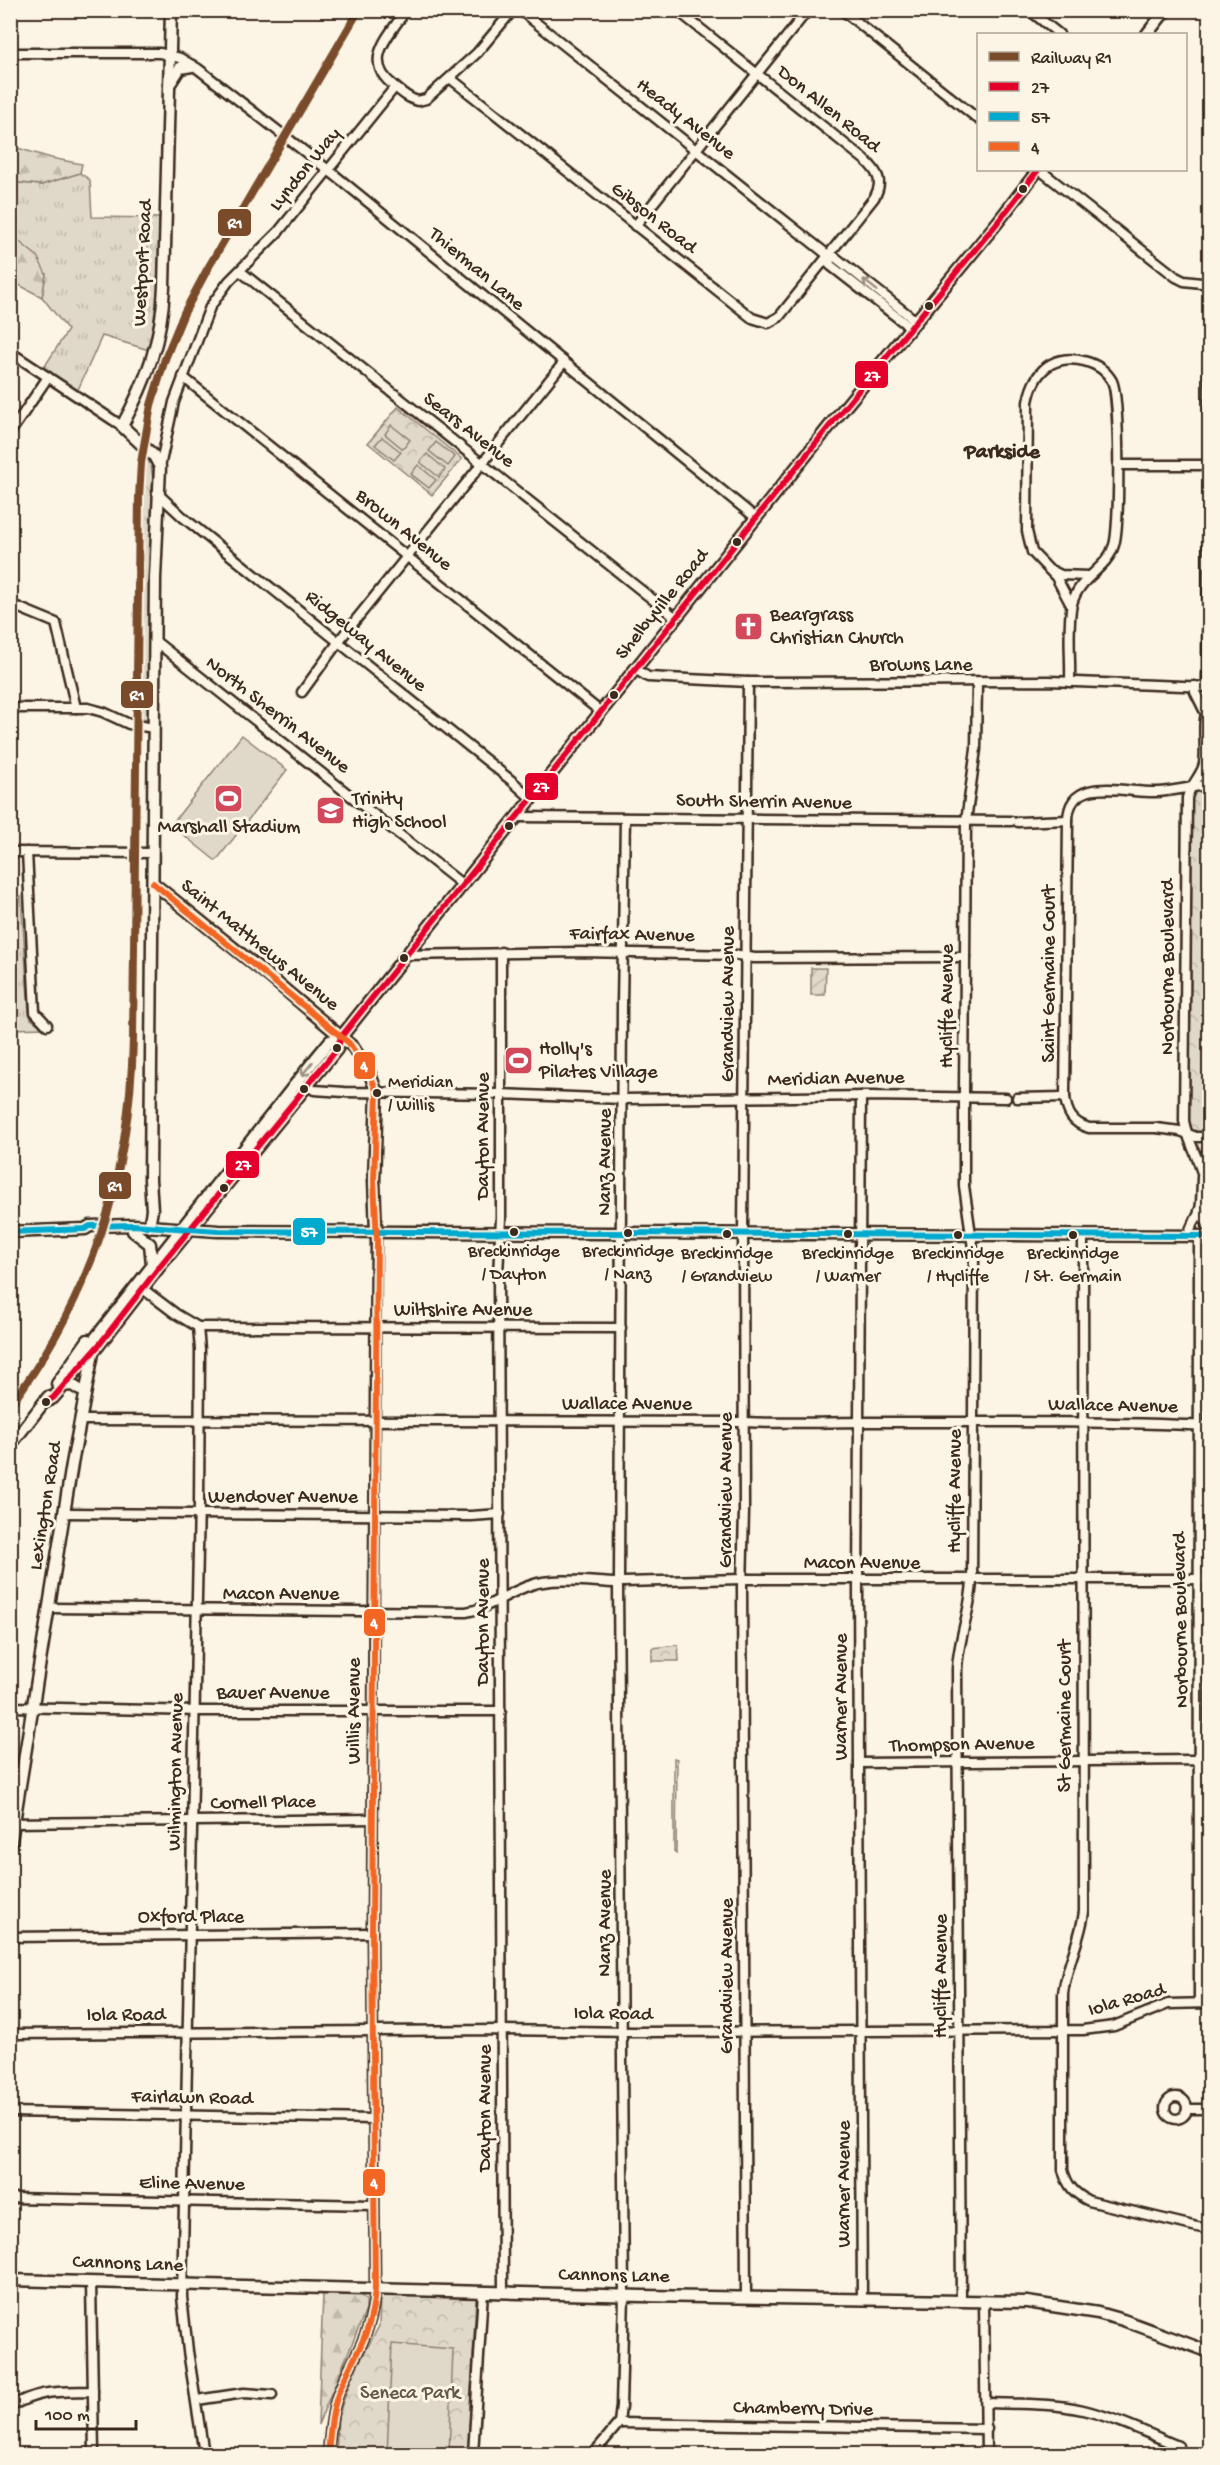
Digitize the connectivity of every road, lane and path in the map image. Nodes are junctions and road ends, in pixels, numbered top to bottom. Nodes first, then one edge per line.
1 (171, 10) edge
2 (406, 10) edge
3 (513, 10) edge
4 (520, 10) edge
5 (677, 10) edge
6 (808, 10) edge
7 (842, 10) edge
8 (1029, 10) edge
9 (1166, 10) edge
10 (1058, 33) edge
11 (1148, 33) edge
12 (10, 53) edge
13 (170, 55) junction
14 (192, 66) junction
15 (757, 74) junction
16 (450, 78) junction
17 (170, 85) junction
18 (395, 87) junction
19 (977, 118) edge
20 (696, 151) junction
21 (327, 171) junction
22 (1038, 171) edge
23 (1040, 171) edge
24 (635, 226) junction
25 (1209, 231) edge
26 (829, 256) junction
27 (240, 271) junction
28 (1209, 284) edge
29 (914, 325) junction
30 (10, 352) edge
31 (564, 362) junction
32 (183, 376) junction
33 (48, 377) junction
34 (122, 426) junction
35 (10, 433) edge
36 (481, 465) junction
37 (1118, 465) junction
38 (1209, 465) edge
39 (160, 468) junction
40 (158, 493) junction
41 (177, 511) junction
42 (157, 514) junction
43 (756, 518) junction
44 (407, 556) junction
45 (1046, 567) junction
46 (1088, 576) junction
47 (10, 604) edge
48 (1071, 605) junction
49 (676, 618) junction
50 (154, 641) junction
51 (339, 642) junction
52 (635, 669) junction
53 (748, 682) junction
54 (1070, 682) junction
55 (977, 683) junction
56 (1195, 686) junction
57 (1208, 687) edge
58 (302, 692) dead end
59 (1209, 702) edge
60 (10, 708) edge
61 (76, 708) junction
62 (602, 712) junction
63 (1205, 712) junction
64 (154, 728) junction
65 (1203, 766) junction
66 (1209, 775) edge
67 (1209, 785) edge
68 (1189, 788) junction
69 (532, 799) junction
70 (517, 817) junction
71 (625, 818) junction
72 (746, 819) junction
73 (1068, 820) junction
74 (966, 821) junction
75 (10, 852) edge
76 (27, 852) junction
77 (153, 853) junction
78 (153, 884) junction
79 (463, 885) junction
80 (501, 952) junction
81 (624, 953) junction
82 (406, 955) junction
83 (746, 956) junction
84 (965, 957) junction
85 (47, 1025) dead end
86 (341, 1037) junction
87 (307, 1085) junction
88 (377, 1093) junction
89 (500, 1094) junction
90 (861, 1096) junction
91 (964, 1096) junction
92 (745, 1097) junction
93 (1065, 1097) junction
94 (1006, 1098) dead end
95 (1017, 1098) dead end
96 (622, 1099) junction
97 (1187, 1134) junction
98 (1209, 1137) edge
99 (1209, 1145) edge
100 (1201, 1170) junction
101 (150, 1179) junction
102 (1199, 1211) junction
103 (147, 1227) junction
104 (133, 1228) junction
105 (186, 1229) junction
106 (376, 1231) junction
107 (10, 1232) edge
108 (501, 1232) junction
109 (622, 1233) junction
110 (743, 1233) junction
111 (859, 1234) junction
112 (971, 1235) junction
113 (1083, 1236) junction
114 (1202, 1236) edge
115 (152, 1264) junction
116 (140, 1286) junction
117 (198, 1327) junction
118 (375, 1327) junction
119 (499, 1327) junction
120 (621, 1328) junction
121 (93, 1352) junction
122 (85, 1361) junction
123 (62, 1386) junction
124 (80, 1390) junction
125 (46, 1402) junction
126 (80, 1420) junction
127 (198, 1420) junction
128 (375, 1420) junction
129 (500, 1421) junction
130 (621, 1421) junction
131 (744, 1422) junction
132 (859, 1422) junction
133 (973, 1422) junction
134 (1084, 1423) junction
135 (1197, 1425) junction
136 (1209, 1426) edge
137 (10, 1446) edge
138 (64, 1513) junction
139 (198, 1514) junction
140 (500, 1514) junction
141 (374, 1515) junction
142 (1082, 1579) junction
143 (1197, 1579) junction
144 (1209, 1579) edge
145 (742, 1580) junction
146 (858, 1580) junction
147 (972, 1580) junction
148 (619, 1582) junction
149 (499, 1600) junction
150 (49, 1608) junction
151 (197, 1611) junction
152 (374, 1612) junction
153 (10, 1707) edge
154 (33, 1708) junction
155 (194, 1710) junction
156 (373, 1711) junction
157 (501, 1711) junction
158 (1083, 1761) junction
159 (1200, 1761) junction
160 (1209, 1762) edge
161 (859, 1763) junction
162 (957, 1763) junction
163 (373, 1819) junction
164 (192, 1822) junction
165 (12, 1823) edge
166 (10, 1847) edge
167 (372, 1934) junction
168 (190, 1935) junction
169 (10, 1936) edge
170 (1199, 2003) junction
171 (1209, 2003) edge
172 (502, 2030) junction
173 (1062, 2030) junction
174 (373, 2031) junction
175 (623, 2031) junction
176 (746, 2031) junction
177 (860, 2031) junction
178 (959, 2031) junction
179 (188, 2032) junction
180 (10, 2034) edge
181 (1187, 2109) dead end
182 (1209, 2109) edge
183 (10, 2112) edge
184 (186, 2116) junction
185 (373, 2119) junction
186 (10, 2198) edge
187 (184, 2202) junction
188 (373, 2205) junction
189 (1209, 2230) edge
190 (10, 2280) edge
191 (91, 2282) junction
192 (182, 2284) junction
193 (375, 2289) junction
194 (483, 2291) junction
195 (503, 2292) junction
196 (624, 2295) junction
197 (746, 2297) junction
198 (862, 2299) junction
199 (961, 2300) junction
200 (984, 2301) junction
201 (1209, 2352) edge
202 (93, 2391) junction
203 (272, 2395) dead end
204 (197, 2400) junction
205 (987, 2403) junction
206 (10, 2406) edge
207 (619, 2423) junction
208 (987, 2429) junction
209 (1178, 2446) dead end
210 (94, 2454) edge
211 (204, 2454) edge
212 (328, 2454) edge
213 (473, 2454) edge
214 (593, 2454) edge
215 (986, 2454) edge

1 - 13 main road, Westport Road
2 - 18 street
3 - 16 street
4 - 20 street, Heady Avenue
5 - 15 street, Don Allen Road
6 - 15 street
7 - 19 street
8 - 10 street
9 - 11 main road
12 - 13 street
13 - 14 street, Thierman Lane
13 - 17 main road, Westport Road
14 - 17 main road
14 - 21 street, Thierman Lane
15 - 20 street
15 - 26 street, Don Allen Road
16 - 18 street
16 - 24 street, Gibson Road
17 - 34 main road, Westport Road
18 - 21 street, Lyndon Way
20 - 24 street
20 - 26 street, Heady Avenue
21 - 27 street, Lyndon Way
21 - 31 street, Thierman Lane
22 - 29 main road, Shelbyville Road
23 - 28 street
24 - 26 street, Gibson Road
25 - 28 street
26 - 29 street, Heady Avenue
27 - 32 street, Lyndon Way
27 - 36 street, Sears Avenue
28 - 38 street
29 - 43 main road, Shelbyville Road
30 - 33 street
31 - 36 street
31 - 43 street, Thierman Lane
32 - 39 street, Lyndon Way
32 - 44 street, Brown Avenue
33 - 34 street
33 - 35 street
34 - 39 main road
36 - 44 street
36 - 49 street, Sears Avenue
37 - 38 street
37 - 45 street
37 - 46 street
38 - 57 street
39 - 40 main road
40 - 41 street, Ridgeway Avenue
40 - 42 main road
41 - 42 street
41 - 51 street, Ridgeway Avenue
42 - 50 main road
43 - 49 main road, Shelbyville Road
44 - 51 street
44 - 62 street, Brown Avenue
45 - 46 street
45 - 48 street
46 - 48 street
47 - 61 street
48 - 54 street
49 - 52 main road, Shelbyville Road
50 - 64 main road
50 - 79 street, North Sherrin Avenue
51 - 58 street
51 - 69 street, Ridgeway Avenue
52 - 53 street, Browns Lane
52 - 62 main road, Shelbyville Road
53 - 55 street, Browns Lane
53 - 72 street, Grandview Avenue
54 - 55 street, Browns Lane
54 - 56 street, Browns Lane
55 - 74 street, Hycliffe Avenue
56 - 57 street, Browns Lane
56 - 63 street
59 - 63 street
60 - 61 street
61 - 64 street
62 - 69 main road, Shelbyville Road
63 - 65 street
64 - 77 main road
65 - 66 street
65 - 68 street, Norbourne Boulevard
67 - 68 street
68 - 73 street
68 - 97 street, Norbourne Boulevard
69 - 70 main road, Shelbyville Road
70 - 71 street, South Sherrin Avenue
70 - 79 main road, Shelbyville Road
71 - 72 street, South Sherrin Avenue
71 - 81 street, Nanz Avenue
72 - 74 street, South Sherrin Avenue
72 - 83 street, Grandview Avenue
73 - 74 street, South Sherrin Avenue
73 - 93 street, Saint Germaine Court
74 - 84 street, Hycliffe Avenue
75 - 76 street
76 - 77 street
76 - 85 street
77 - 78 main road
78 - 86 main road, Saint Matthews Avenue
78 - 101 main road
79 - 82 main road, Shelbyville Road
80 - 81 street, Fairfax Avenue
80 - 82 street, Fairfax Avenue
80 - 89 street, Dayton Avenue
81 - 83 street, Fairfax Avenue
81 - 96 street, Nanz Avenue
82 - 86 main road, Shelbyville Road
83 - 84 street, Fairfax Avenue
83 - 92 street, Grandview Avenue
84 - 91 street, Hycliffe Avenue
86 - 87 main road, Shelbyville Road
86 - 88 main road, Willis Avenue
86 -> 105 main road, Shelbyville Road
87 - 88 street, Meridian Avenue
87 - 105 main road, Shelbyville Road
88 - 89 street, Meridian Avenue
88 - 106 main road, Willis Avenue
89 - 96 street, Meridian Avenue
89 - 108 street, Dayton Avenue
90 - 91 street, Meridian Avenue
90 - 92 street, Meridian Avenue
90 - 111 street, Warner Avenue
91 - 94 street, Meridian Avenue
91 - 112 street, Hycliffe Avenue
92 - 96 street, Meridian Avenue
92 - 110 street, Grandview Avenue
93 - 95 street
93 - 97 street, Saint Germaine Court
96 - 109 street, Nanz Avenue
97 - 98 street
97 - 100 street, Norbourne Boulevard
99 - 100 street, Norbourne Boulevard
100 - 102 street, Norbourne Boulevard
101 - 103 main road
101 - 104 main road
102 - 114 street, Norbourne Boulevard
102 - 114 street, Norbourne Boulevard
103 - 104 main road
103 - 105 main road
104 - 107 main road
104 - 115 main road
105 - 106 main road
105 - 115 main road, Shelbyville Road
105 - 116 main road, Shelbyville Road
106 - 108 main road
106 - 118 street, Willis Avenue
108 - 109 main road
108 - 119 street, Dayton Avenue
109 - 110 main road
109 - 120 street, Nanz Avenue
110 - 111 main road
110 - 131 street, Grandview Avenue
111 - 112 main road
111 - 132 street, Warner Avenue
112 - 113 main road
112 - 133 street, Hycliffe Avenue
113 - 114 main road
113 - 134 street, St Germaine Court
114 - 135 street, Norbourne Boulevard
115 - 116 main road, Shelbyville Road
116 - 117 street
116 - 121 main road
116 - 122 main road, Lexington Road
116 - 125 main road
117 - 118 street, Wiltshire Avenue
117 - 127 street, Wilmington Avenue
118 - 119 street, Wiltshire Avenue
118 - 128 street, Willis Avenue
119 - 120 street, Wiltshire Avenue
119 - 129 street, Dayton Avenue
120 - 130 street, Nanz Avenue
121 - 122 main road
121 - 126 main road, Lexington Road
122 - 123 main road
122 - 124 main road, Lexington Road
123 - 124 main road
123 - 125 main road
124 - 126 main road, Lexington Road
125 - 137 main road
126 - 127 street, Wallace Avenue
126 - 138 main road, Lexington Road
127 - 128 street, Wallace Avenue
127 - 139 street, Wilmington Avenue
128 - 129 street, Wallace Avenue
128 - 141 street, Willis Avenue
129 - 130 street, Wallace Avenue
129 - 140 street, Dayton Avenue
130 - 131 street, Wallace Avenue
130 - 148 street, Nanz Avenue
131 - 132 street, Wallace Avenue
131 - 145 street, Grandview Avenue
132 - 133 street, Wallace Avenue
132 - 146 street, Warner Avenue
133 - 134 street, Wallace Avenue
133 - 147 street, Hycliffe Avenue
134 - 135 street, Wallace Avenue
134 - 142 street, St Germaine Court
135 - 136 street, Wallace Avenue
135 - 143 street, Norbourne Boulevard
138 - 139 street, Wendover Avenue
138 - 150 main road, Lexington Road
139 - 141 street, Wendover Avenue
139 - 151 street, Wilmington Avenue
140 - 141 street, Wendover Avenue
140 - 149 street, Dayton Avenue
141 - 152 street, Willis Avenue
142 - 143 street, Macon Avenue
142 - 147 street, Macon Avenue
142 - 158 street, St Germaine Court
143 - 144 street, Macon Avenue
143 - 159 street, Norbourne Boulevard
145 - 146 street, Macon Avenue
145 - 148 street, Macon Avenue
145 - 176 street, Grandview Avenue
146 - 147 street, Macon Avenue
146 - 161 street, Warner Avenue
147 - 162 street, Hycliffe Avenue
148 - 149 street, Macon Avenue
148 - 175 street, Nanz Avenue
149 - 152 street, Macon Avenue
149 - 157 street, Dayton Avenue
150 - 151 street, Macon Avenue
150 - 154 main road, Lexington Road
151 - 152 street, Macon Avenue
151 - 155 street, Wilmington Avenue
152 - 156 street, Willis Avenue
153 - 154 street, Bauer Avenue
154 - 155 street, Bauer Avenue
154 - 165 main road, Lexington Road
155 - 156 street, Bauer Avenue
155 - 164 street, Wilmington Avenue
156 - 157 street, Bauer Avenue
156 - 163 street, Willis Avenue
157 - 172 street, Dayton Avenue
158 - 159 street, Thompson Avenue
158 - 162 street, Thompson Avenue
158 - 173 street, St Germaine Court
159 - 160 street, Thompson Avenue
159 - 170 street, Norbourne Boulevard
161 - 162 street, Thompson Avenue
161 - 177 street, Warner Avenue
162 - 178 street, Hycliffe Avenue
163 - 164 street, Cornell Place
163 - 167 street, Willis Avenue
164 - 165 street, Cornell Place
164 - 168 street, Wilmington Avenue
165 - 166 main road, Lexington Road
167 - 168 street, Oxford Place
167 - 174 street, Willis Avenue
168 - 169 street, Oxford Place
168 - 179 street, Wilmington Avenue
170 - 171 street, Iola Road
170 - 173 street, Iola Road
172 - 174 street, Iola Road
172 - 175 street, Iola Road
172 - 195 street, Dayton Avenue
173 - 178 street, Iola Road
173 - 189 street, St Germaine Court
174 - 179 street, Iola Road
174 - 185 street, Willis Avenue
175 - 176 street, Iola Road
175 - 196 street, Nanz Avenue
176 - 177 street, Iola Road
176 - 197 street, Grandview Avenue
177 - 178 street, Iola Road
177 - 198 street, Warner Avenue
178 - 199 street, Hycliffe Avenue
179 - 180 street, Iola Road
179 - 184 street, Wilmington Avenue
181 - 182 street
183 - 184 street, Fairlawn Road
184 - 185 street, Fairlawn Road
184 - 187 street, Wilmington Avenue
185 - 188 street, Willis Avenue
186 - 187 street, Eline Avenue
187 - 188 street, Eline Avenue
187 - 192 street, Wilmington Avenue
188 - 193 street, Willis Avenue
190 - 191 main road, Cannons Lane
191 - 192 main road, Cannons Lane
191 - 202 street
192 - 193 main road, Cannons Lane
192 - 204 street, Wilmington Avenue
193 - 194 main road, Cannons Lane
193 - 212 street, Willis Avenue
194 - 195 main road, Cannons Lane
194 - 213 street
195 - 196 main road, Cannons Lane
196 - 197 main road, Cannons Lane
196 - 207 street, Nanz Avenue
197 - 198 main road, Cannons Lane
198 - 199 main road, Cannons Lane
199 - 200 main road, Cannons Lane
200 - 201 main road, Cannons Lane
200 - 205 street
202 - 206 street
202 - 210 street
203 - 204 street
204 - 211 street, Wilmington Avenue
205 - 208 street
205 - 209 street
207 - 208 street, Chamberry Drive
207 - 214 street
208 - 215 street

